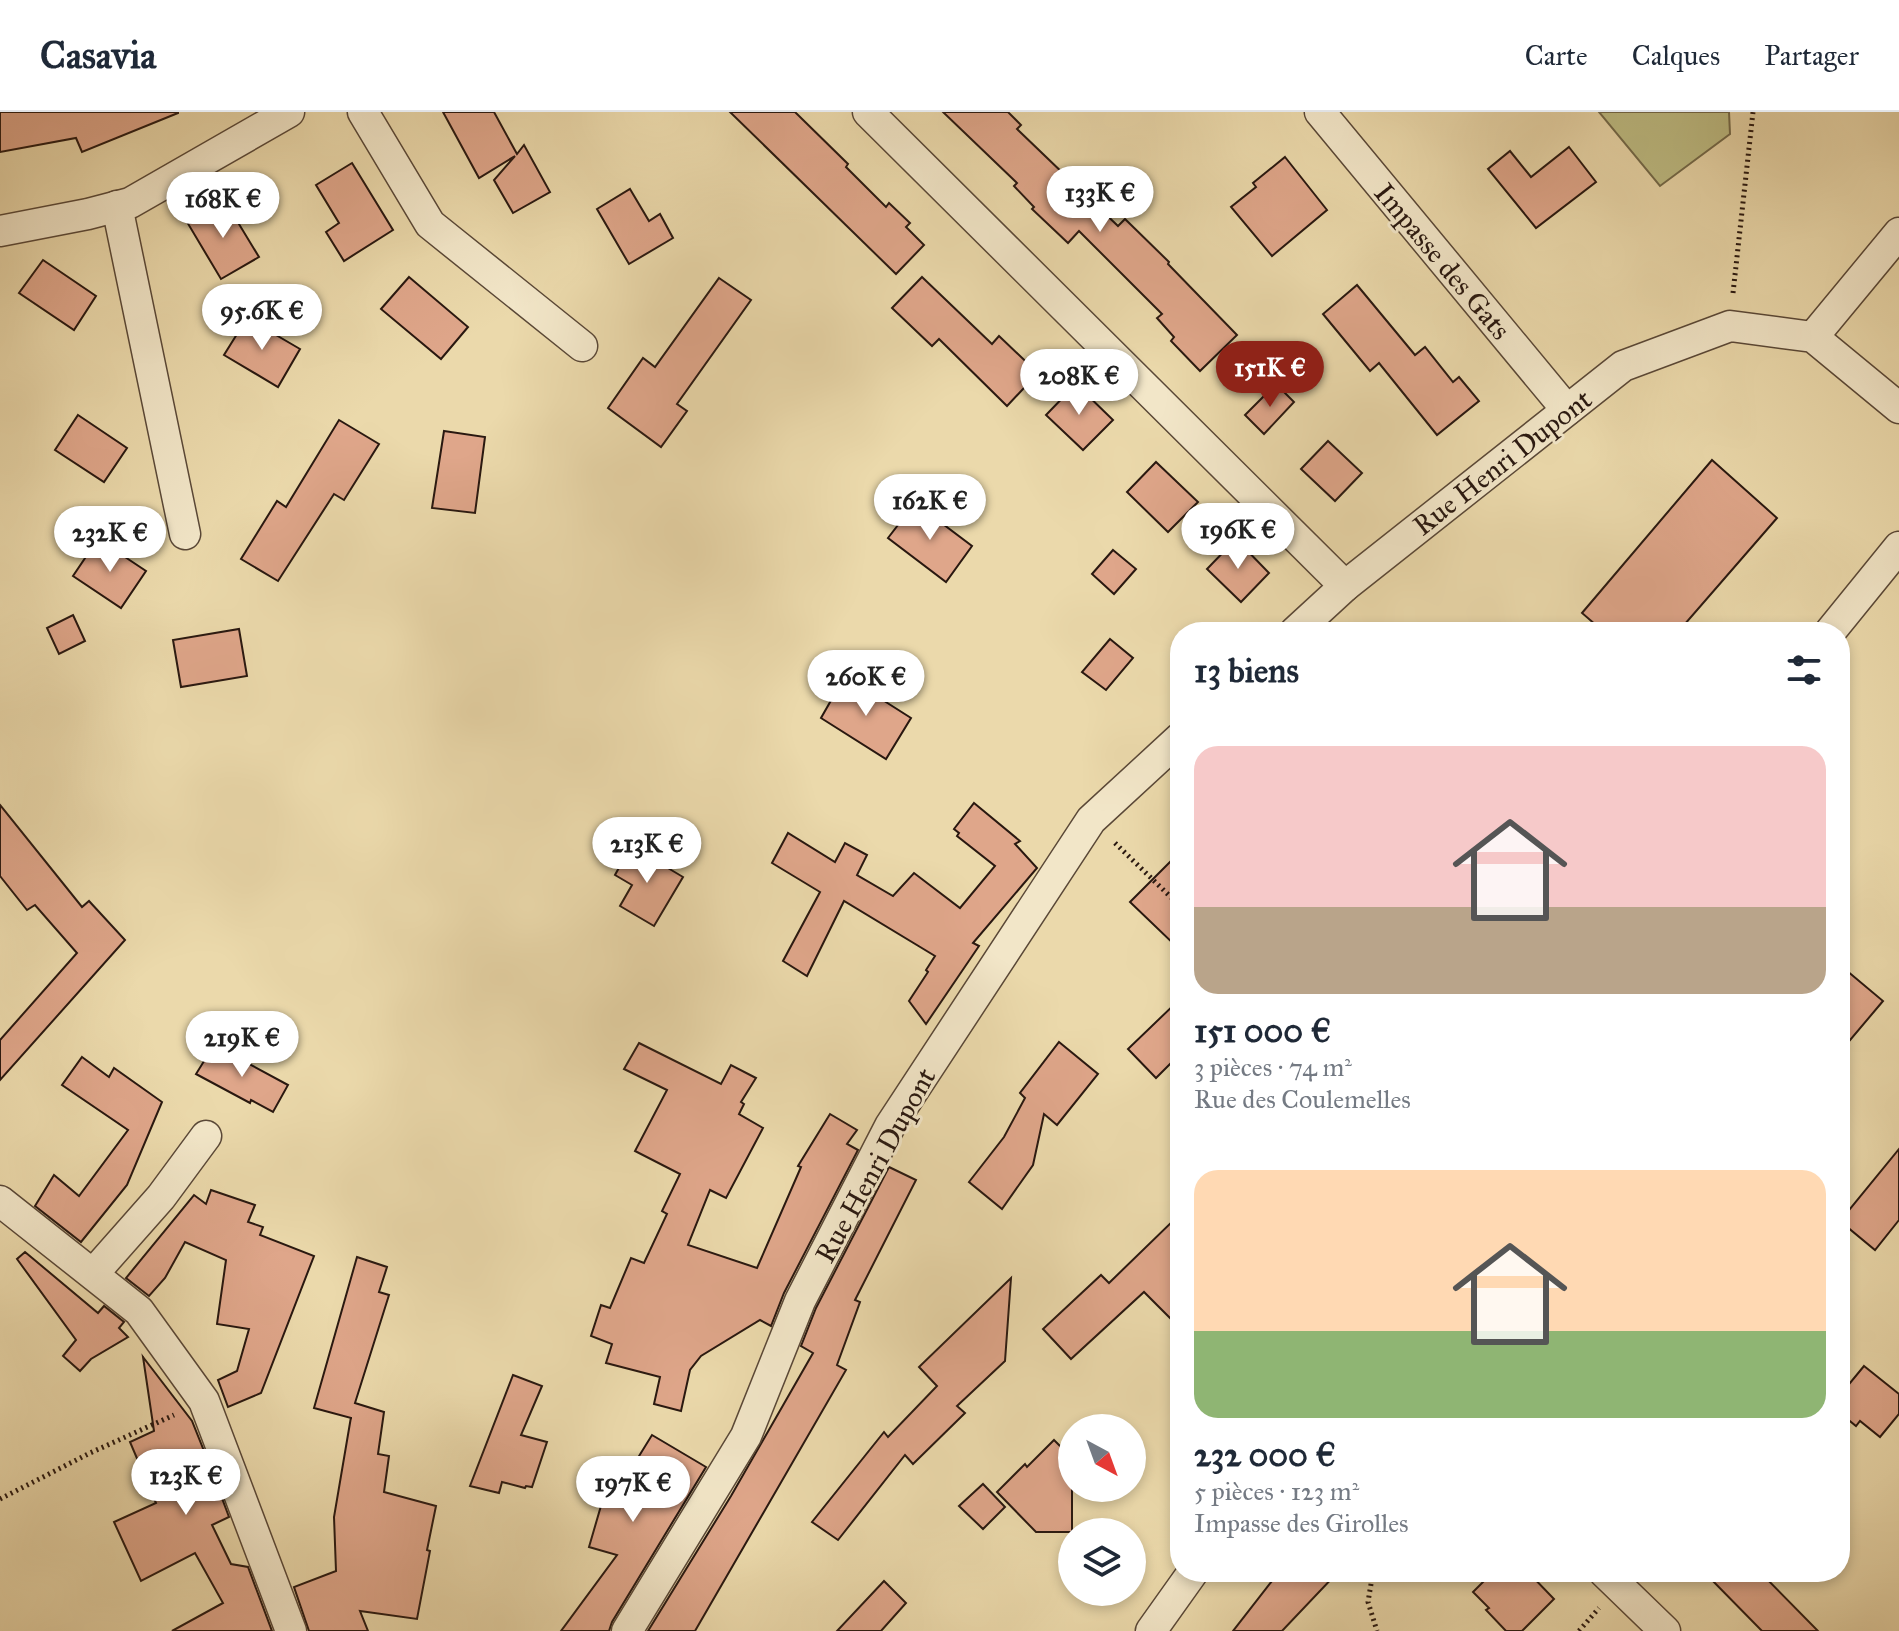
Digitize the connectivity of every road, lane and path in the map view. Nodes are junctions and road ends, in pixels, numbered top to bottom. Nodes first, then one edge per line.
1 (289, 112) edge
2 (363, 112) edge
3 (868, 112) edge
4 (1320, 112) edge
5 (1753, 112) edge
6 (117, 206) junction
7 (0, 231) edge
8 (1899, 233) edge
9 (1730, 326) junction
10 (1813, 337) junction
11 (582, 346) dead end
12 (1899, 408) edge
13 (1567, 410) junction
14 (185, 534) dead end
15 (1899, 547) edge
16 (1345, 586) junction
17 (1306, 622) edge
18 (1838, 622) edge
19 (1170, 747) edge
20 (1091, 820) junction
21 (1170, 896) edge
22 (206, 1136) dead end
23 (0, 1201) edge
24 (93, 1274) junction
25 (204, 1401) junction
26 (0, 1499) edge
27 (1186, 1582) edge
28 (1371, 1582) edge
29 (1614, 1582) edge
30 (291, 1631) edge
31 (627, 1631) edge
32 (1151, 1631) edge
33 (1377, 1631) edge
34 (1665, 1631) edge

1 - 6 street
2 - 11 street
3 - 16 street
4 - 13 street, Impasse des Gats
5 - 9 path
6 - 7 street
6 - 14 street
8 - 10 street
9 - 10 street
9 - 13 street, Rue Henri Dupont
10 - 12 street
13 - 16 street, Rue Henri Dupont
15 - 18 street
16 - 17 street, Rue Henri Dupont
19 - 20 street, Rue Henri Dupont
20 - 21 path
20 - 31 street, Rue Henri Dupont
22 - 24 street
23 - 24 street
24 - 25 street
25 - 26 path
25 - 30 street
27 - 32 street
28 - 33 path
29 - 34 street

